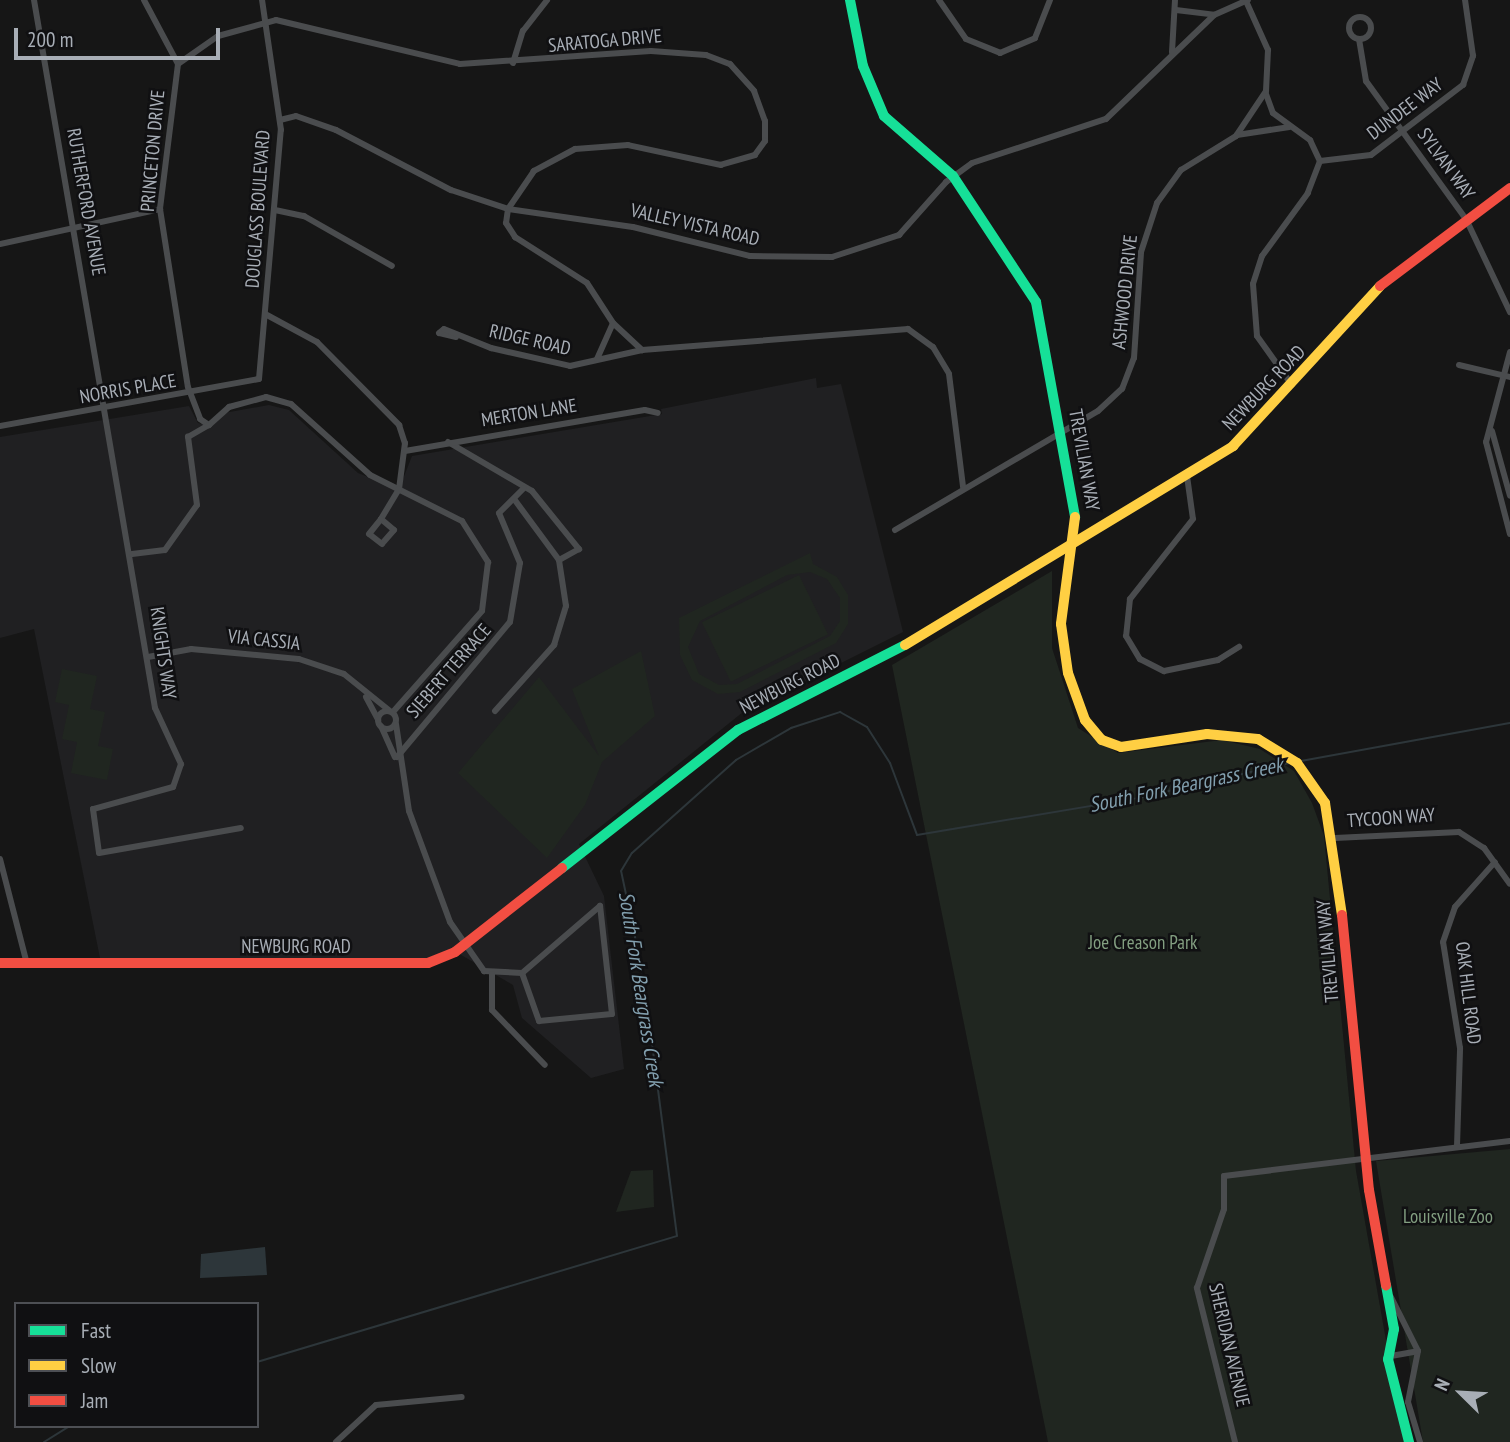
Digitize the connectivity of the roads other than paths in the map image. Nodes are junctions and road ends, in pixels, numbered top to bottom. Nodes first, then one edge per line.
1 (34, 0) edge
2 (144, 0) edge
3 (262, 0) edge
4 (547, 0) edge
5 (850, 0) edge
6 (939, 0) edge
7 (1050, 0) edge
8 (1175, 0) edge
9 (1465, 0) edge
10 (1247, 1) edge
11 (1176, 10) junction
12 (1214, 16) junction
13 (266, 22) junction
14 (1359, 39) dead end
15 (1172, 52) junction
16 (178, 64) junction
17 (513, 64) junction
18 (1266, 91) junction
19 (280, 120) junction
20 (1292, 127) junction
21 (1403, 132) junction
22 (1236, 136) junction
23 (1320, 161) junction
24 (953, 176) junction
25 (1510, 188) edge
26 (160, 209) junction
27 (508, 209) junction
28 (275, 210) junction
29 (1466, 219) junction
30 (74, 225) junction
31 (0, 244) edge
32 (392, 266) dead end
33 (1510, 312) edge
34 (267, 315) junction
35 (613, 323) junction
36 (456, 337) dead end
37 (642, 350) junction
38 (1510, 352) edge
39 (597, 359) junction
40 (1459, 365) dead end
41 (1507, 376) edge
42 (260, 379) joint
43 (1293, 387) junction
44 (191, 395) junction
45 (107, 409) junction
46 (658, 413) dead end
47 (209, 425) junction
48 (0, 426) edge
49 (1061, 430) junction
50 (1492, 431) junction
51 (447, 442) junction
52 (405, 451) junction
53 (1187, 477) junction
54 (1504, 477) junction
55 (1493, 480) junction
56 (963, 487) junction
57 (524, 488) junction
58 (400, 489) junction
59 (1510, 496) edge
60 (514, 499) junction
61 (381, 519) dead end
62 (895, 530) dead end
63 (1510, 534) edge
64 (1074, 544) junction
65 (132, 554) junction
66 (559, 560) junction
67 (1239, 647) dead end
68 (148, 657) junction
69 (365, 695) junction
70 (495, 710) dead end
71 (391, 712) junction
72 (379, 723) junction
73 (396, 724) junction
74 (396, 759) junction
75 (241, 828) dead end
76 (1335, 838) junction
77 (0, 859) edge
78 (1495, 862) junction
79 (1510, 884) edge
80 (464, 947) junction
81 (0, 964) edge
82 (27, 964) junction
83 (522, 973) junction
84 (492, 974) junction
85 (545, 1065) dead end
86 (1510, 1141) edge
87 (1457, 1146) junction
88 (1366, 1157) junction
89 (1386, 1287) junction
90 (1418, 1351) junction
91 (1388, 1359) junction
92 (462, 1397) dead end
93 (336, 1442) edge
94 (1235, 1442) edge
95 (1409, 1442) edge
96 (1420, 1442) edge

1 - 30 street, RUTHERFORD AVENUE
2 - 16 street, PRINCETON DRIVE
3 - 13 street, DOUGLASS BOULEVARD
4 - 17 street
5 - 24 main road, TREVILIAN WAY
6 - 7 street
8 - 11 street
9 - 21 street, DUNDEE WAY
10 - 12 street, VALLEY VISTA ROAD
10 - 18 street
11 - 12 street
11 - 15 street
12 - 15 street, VALLEY VISTA ROAD
13 - 16 street, SARATOGA DRIVE
13 - 17 street, SARATOGA DRIVE
13 - 19 street, DOUGLASS BOULEVARD
14 - 21 street, SYLVAN WAY
15 - 24 street, VALLEY VISTA ROAD
16 - 26 street, PRINCETON DRIVE
17 - 27 street, SARATOGA DRIVE
18 - 20 street
18 - 22 street, ASHWOOD DRIVE
19 - 27 street, VALLEY VISTA ROAD
19 - 28 street, DOUGLASS BOULEVARD
20 - 22 street, ASHWOOD DRIVE
20 - 23 street
21 - 23 street, DUNDEE WAY
21 - 29 street, SYLVAN WAY
22 - 49 street, ASHWOOD DRIVE
23 - 43 street
24 - 27 street, VALLEY VISTA ROAD
24 - 49 main road, TREVILIAN WAY
25 - 29 main road, NEWBURG ROAD
26 - 30 street
26 - 44 street, PRINCETON DRIVE
27 - 35 street
28 - 32 street
28 - 34 street, DOUGLASS BOULEVARD
29 - 33 street, SYLVAN WAY
29 - 43 main road, NEWBURG ROAD
30 - 31 street
30 - 45 street, RUTHERFORD AVENUE
34 - 42 street, DOUGLASS BOULEVARD
34 - 52 street
35 - 37 street
35 - 39 street, RIDGE ROAD
36 - 39 street, RIDGE ROAD
37 - 39 street, RIDGE ROAD
37 - 56 street
38 - 41 street
40 - 41 street
41 - 50 street
42 - 44 street, NORRIS PLACE
43 - 53 main road, NEWBURG ROAD
44 - 45 street, NORRIS PLACE
44 - 47 street
45 - 48 street, NORRIS PLACE
45 - 65 street, KNIGHTS WAY
46 - 51 street, MERTON LANE
47 - 58 street
47 - 65 street
49 - 56 street, ASHWOOD DRIVE
49 - 64 main road, TREVILIAN WAY
50 - 54 street
50 - 55 street
51 - 52 street, MERTON LANE
51 - 57 street
52 - 58 street
53 - 64 main road, NEWBURG ROAD
53 - 67 street
54 - 55 street
54 - 59 street
55 - 63 street
56 - 62 street, ASHWOOD DRIVE
57 - 60 street, SIEBERT TERRACE
57 - 66 street
58 - 61 street
58 - 71 street
60 - 66 street
60 - 74 street, SIEBERT TERRACE
64 - 76 main road, TREVILIAN WAY
64 - 80 main road, NEWBURG ROAD
65 - 68 street, KNIGHTS WAY
66 - 70 street
68 - 69 street, VIA CASSIA
68 - 75 street, KNIGHTS WAY
69 - 71 street, VIA CASSIA
69 - 72 street, VIA CASSIA
71 - 72 street
71 - 73 street
72 - 73 street
72 - 74 street, VIA CASSIA
73 - 74 street
74 - 80 street
76 - 78 street, TYCOON WAY
76 - 88 main road, TREVILIAN WAY
77 - 82 street
78 - 79 street, TYCOON WAY
78 - 87 street, OAK HILL ROAD
80 - 82 main road, NEWBURG ROAD
80 - 84 street
81 - 82 main road, NEWBURG ROAD
83 - 83 street
83 - 84 street
84 - 85 street
86 - 87 street
87 - 88 street
88 - 89 main road, TREVILIAN WAY
88 - 94 street, SHERIDAN AVENUE
89 - 90 street, TREVILIAN WAY
89 - 91 main road, TREVILIAN WAY
90 - 91 street
90 - 96 street
91 - 95 main road, TREVILIAN WAY
92 - 93 street

